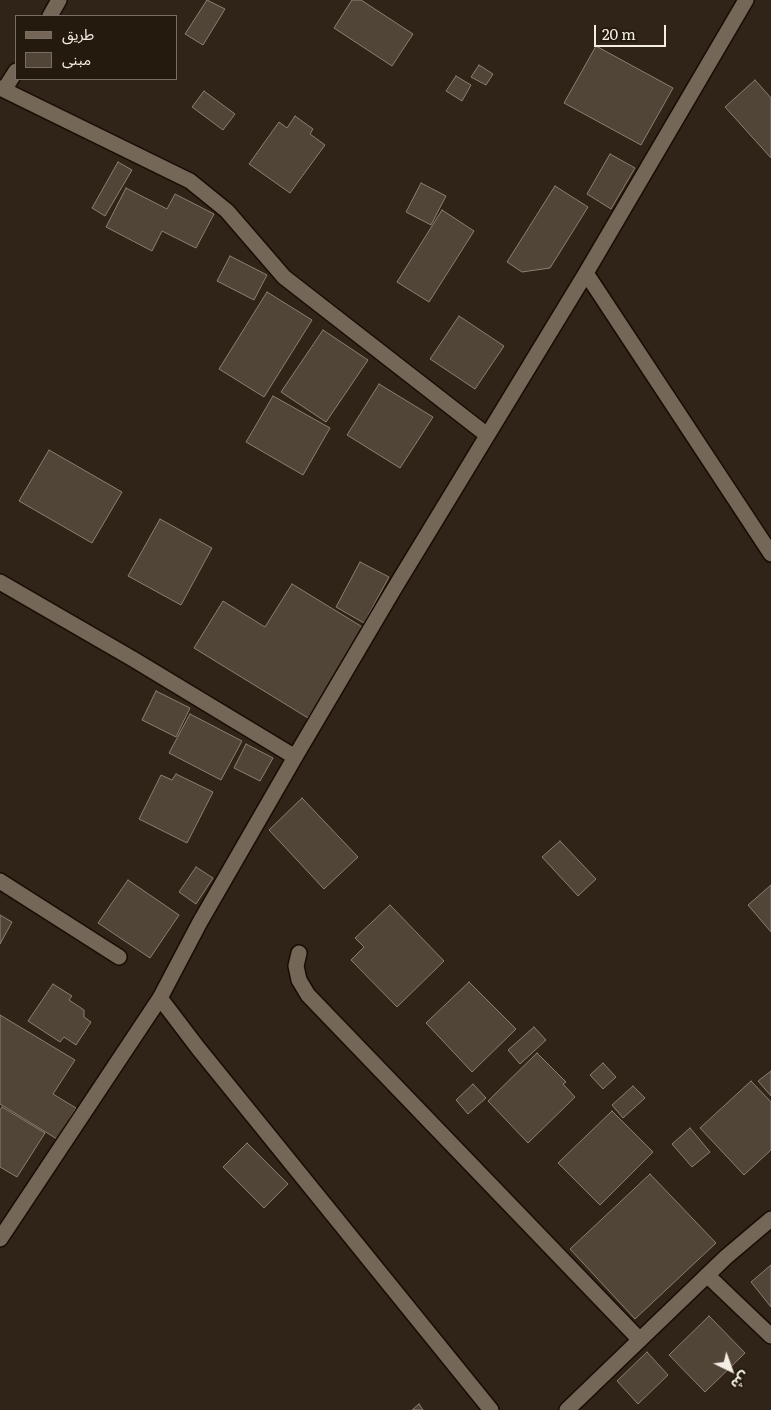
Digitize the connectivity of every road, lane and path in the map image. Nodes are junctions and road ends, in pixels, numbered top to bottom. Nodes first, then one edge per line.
1 (59, 0) edge
2 (746, 0) edge
3 (51, 15) edge
4 (15, 72) edge
5 (2, 89) edge
6 (586, 273) junction
7 (487, 435) junction
8 (771, 554) edge
9 (0, 582) edge
10 (295, 757) junction
11 (0, 881) edge
12 (299, 953) dead end
13 (119, 957) dead end
14 (160, 998) junction
15 (771, 1219) edge
16 (1, 1237) edge
17 (707, 1275) junction
18 (771, 1336) edge
19 (640, 1340) junction
20 (491, 1410) edge
21 (567, 1410) edge

1 - 3 street
2 - 6 street
4 - 5 street
5 - 7 street
6 - 7 street
6 - 8 street
7 - 10 street
9 - 10 street
10 - 14 street
11 - 13 street
12 - 19 street
14 - 16 street
14 - 20 street
15 - 17 street
17 - 18 street
17 - 19 street
19 - 21 street

